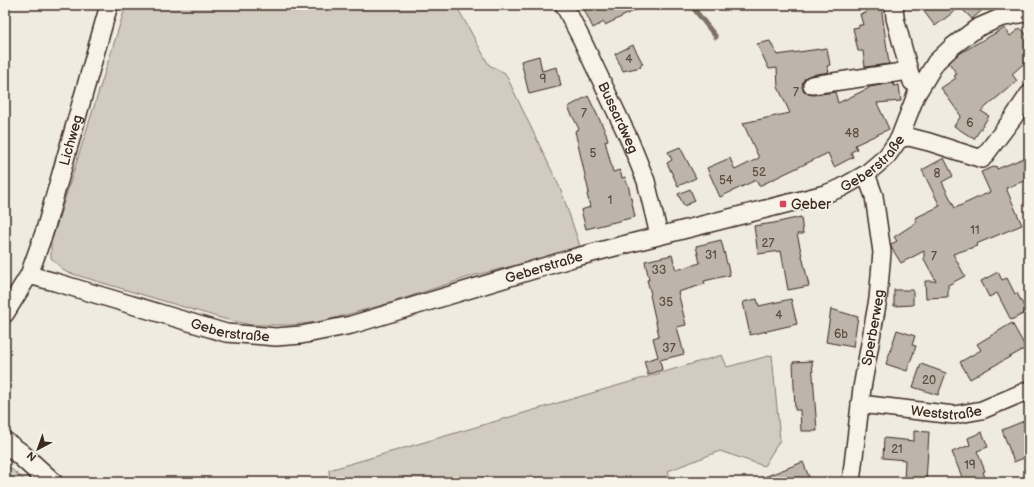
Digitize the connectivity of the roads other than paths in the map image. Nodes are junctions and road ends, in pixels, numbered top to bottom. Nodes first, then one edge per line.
1 (109, 5) edge
2 (564, 5) edge
3 (894, 5) edge
4 (1029, 12) edge
5 (909, 70) junction
6 (812, 85) dead end
7 (1029, 94) edge
8 (916, 96) junction
9 (899, 139) junction
10 (866, 174) junction
11 (659, 235) junction
12 (29, 276) junction
13 (5, 314) edge
14 (1029, 390) edge
15 (860, 404) junction
16 (5, 443) edge
17 (51, 482) edge
18 (851, 482) edge

1 - 12 street, Lichweg
2 - 11 street, Bussardweg
3 - 5 street
4 - 8 street, Geberstraße
5 - 6 street
5 - 8 street
7 - 9 street
8 - 9 street, Geberstraße
9 - 10 street, Geberstraße
10 - 11 street, Geberstraße
10 - 15 street, Sperberweg
11 - 12 street, Geberstraße
12 - 13 street
14 - 15 street, Weststraße
15 - 18 street, Sperberweg
16 - 17 street

